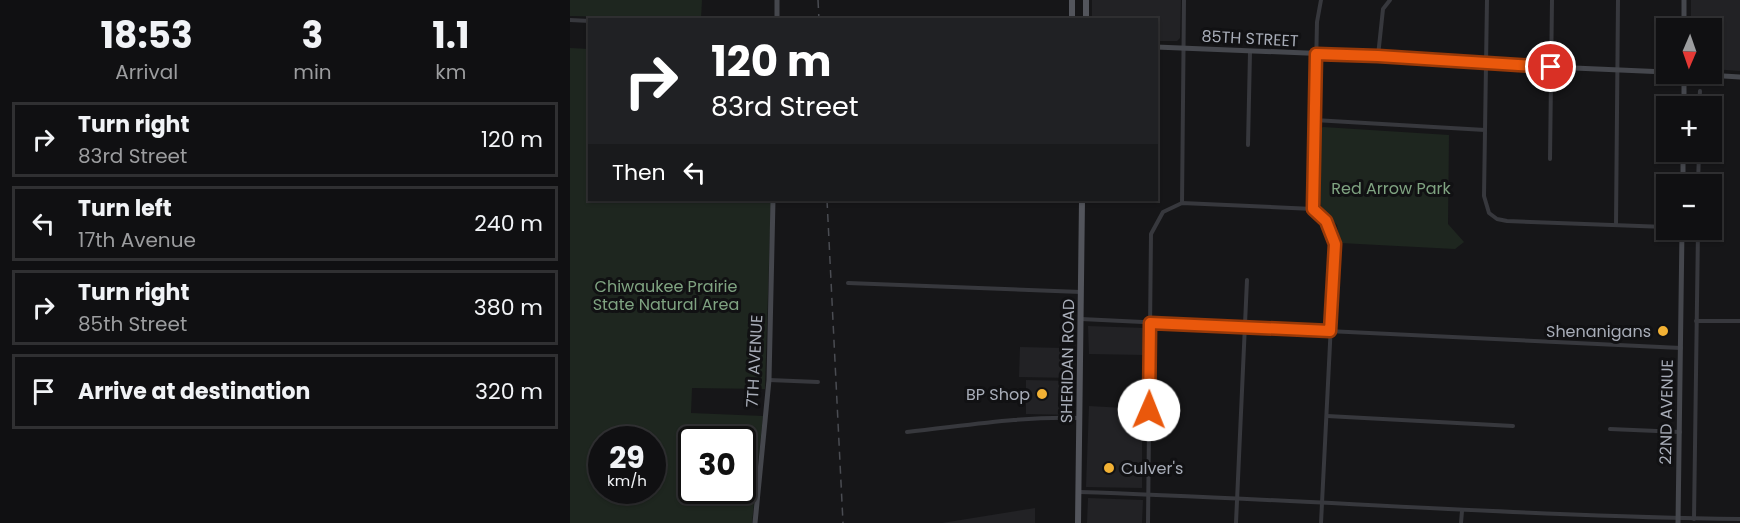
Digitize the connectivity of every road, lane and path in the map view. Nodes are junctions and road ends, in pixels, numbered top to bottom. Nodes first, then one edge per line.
1 (777, 0) edge
2 (1072, 0) edge
3 (1086, 0) edge
4 (1184, 0) edge
5 (1321, 0) edge
6 (1390, 0) edge
7 (1487, 0) edge
8 (1552, 0) edge
9 (1618, 0) edge
10 (1684, 0) edge
11 (777, 18) edge
12 (1072, 18) edge
13 (1086, 18) edge
14 (1684, 18) edge
15 (570, 20) edge
16 (588, 21) edge
17 (1158, 47) edge
18 (1184, 48) junction
19 (1250, 52) junction
20 (1316, 54) junction
21 (1378, 56) junction
22 (1485, 63) junction
23 (1551, 67) junction
24 (1618, 70) junction
25 (1656, 72) edge
26 (1722, 76) edge
27 (1740, 77) edge
28 (1700, 91) dead end
29 (1700, 96) edge
30 (1314, 120) junction
31 (1485, 130) junction
32 (1248, 145) dead end
33 (1550, 159) dead end
34 (773, 201) edge
35 (1082, 201) edge
36 (1182, 203) junction
37 (1313, 209) junction
38 (1616, 225) junction
39 (1656, 227) edge
40 (1682, 240) edge
41 (1698, 240) edge
42 (1247, 280) dead end
43 (848, 283) dead end
44 (1081, 292) junction
45 (1081, 319) junction
46 (1696, 321) junction
47 (1740, 321) edge
48 (1150, 323) junction
49 (1245, 327) junction
50 (1330, 331) junction
51 (1681, 348) junction
52 (769, 380) junction
53 (818, 382) dead end
54 (1328, 416) junction
55 (1080, 418) junction
56 (1513, 426) dead end
57 (1610, 429) dead end
58 (907, 432) dead end
59 (1680, 432) junction
60 (1078, 492) junction
61 (1149, 495) junction
62 (1237, 499) junction
63 (1322, 503) junction
64 (1462, 511) junction
65 (1694, 519) junction
66 (1740, 519) edge
67 (1678, 521) edge
68 (754, 523) edge
69 (1078, 523) edge
70 (1148, 523) edge
71 (1236, 523) edge
72 (1321, 523) edge
73 (1461, 523) edge

1 - 11 street
2 - 12 main road
3 - 13 main road
4 - 18 street
5 - 20 street
6 - 21 street
7 - 22 street
8 - 23 street
9 - 24 street
10 - 14 street
15 - 16 street
17 - 18 street, 85TH STREET
18 - 19 street, 85TH STREET
18 - 36 street
19 - 20 street, 85TH STREET
19 - 32 street
20 - 21 street, 85TH STREET
20 - 30 street
21 - 22 street, 85TH STREET
22 - 23 street, 85TH STREET
22 - 31 street
23 - 24 street, 85TH STREET
23 - 33 street
24 - 25 street, 85TH STREET
24 - 38 street
26 - 27 street
28 - 29 street
30 - 31 street
30 - 37 street
31 - 38 street
34 - 52 street, 7TH AVENUE
35 - 44 main road, SHERIDAN ROAD
36 - 37 street
36 - 48 street
37 - 50 street
38 - 39 street
40 - 51 street, 22ND AVENUE
41 - 46 street
42 - 49 street
43 - 44 street
44 - 45 main road, SHERIDAN ROAD
45 - 48 street
45 - 55 main road, SHERIDAN ROAD
46 - 47 street
46 - 65 street
48 - 49 street
48 - 61 street
49 - 50 street
49 - 62 street
50 - 51 street
50 - 54 street
51 - 59 street, 22ND AVENUE
52 - 53 street
52 - 68 street, 7TH AVENUE
54 - 56 street
54 - 63 street
55 - 58 street
55 - 60 main road, SHERIDAN ROAD
57 - 59 street
59 - 67 street, 22ND AVENUE
60 - 61 street
60 - 69 main road, SHERIDAN ROAD
61 - 62 street
61 - 70 street
62 - 63 street
62 - 71 street
63 - 64 street
63 - 72 street
64 - 67 street
64 - 73 street
65 - 66 street
65 - 67 street

